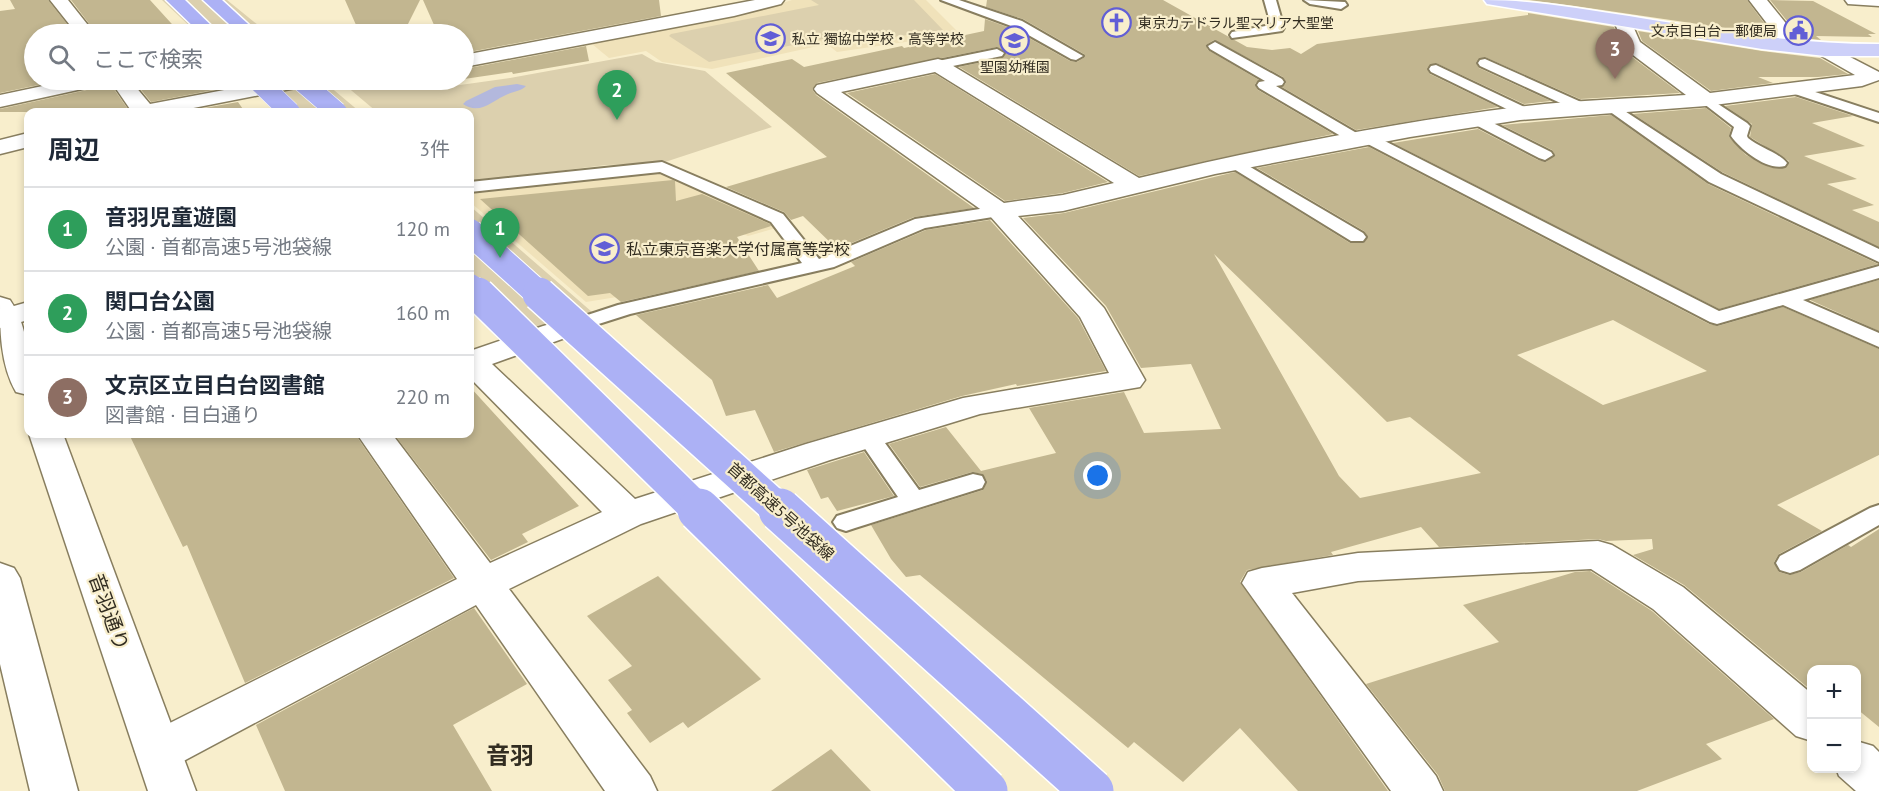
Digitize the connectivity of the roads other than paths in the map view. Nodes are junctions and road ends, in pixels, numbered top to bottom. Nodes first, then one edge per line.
1 (60, 0) edge
2 (175, 0) edge
3 (212, 0) edge
4 (775, 0) edge
5 (947, 0) edge
6 (1270, 0) edge
7 (1310, 0) edge
8 (1493, 0) edge
9 (1758, 0) edge
10 (1854, 0) edge
11 (1879, 1) edge
12 (742, 3) edge
13 (1540, 4) edge
14 (1341, 5) dead end
15 (1623, 21) junction
16 (78, 24) edge
17 (200, 24) edge
18 (239, 24) edge
19 (1236, 35) dead end
20 (1215, 46) dead end
21 (1795, 47) junction
22 (1825, 50) junction
23 (1879, 50) edge
24 (997, 53) dead end
25 (1076, 56) dead end
26 (474, 59) edge
27 (1485, 63) dead end
28 (938, 65) junction
29 (1436, 69) dead end
30 (1876, 77) edge
31 (51, 90) edge
32 (128, 90) edge
33 (255, 90) edge
34 (267, 90) edge
35 (312, 90) edge
36 (1797, 90) junction
37 (1706, 100) junction
38 (0, 101) edge
39 (141, 108) edge
40 (164, 108) edge
41 (286, 108) edge
42 (332, 108) edge
43 (1614, 108) junction
44 (1585, 110) junction
45 (1526, 113) junction
46 (1879, 118) edge
47 (1477, 120) junction
48 (1361, 138) junction
49 (24, 141) edge
50 (0, 147) edge
51 (1545, 155) dead end
52 (1235, 163) junction
53 (1779, 163) dead end
54 (1134, 186) junction
55 (474, 187) edge
56 (999, 211) junction
57 (474, 236) edge
58 (1358, 237) dead end
59 (1879, 256) edge
60 (814, 266) junction
61 (1879, 272) edge
62 (474, 291) edge
63 (1785, 299) junction
64 (8, 313) edge
65 (554, 332) joint
66 (1879, 341) edge
67 (474, 360) edge
68 (474, 365) edge
69 (24, 371) edge
70 (869, 437) junction
71 (47, 438) edge
72 (377, 438) edge
73 (973, 482) dead end
74 (914, 501) junction
75 (1879, 514) edge
76 (628, 515) junction
77 (846, 522) dead end
78 (1790, 562) dead end
79 (0, 578) edge
80 (482, 585) junction
81 (1809, 719) edge
82 (159, 751) junction
83 (1861, 765) edge
84 (1879, 781) edge
85 (54, 791) edge
86 (172, 791) edge
87 (633, 791) edge
88 (986, 791) edge
89 (1092, 791) edge
90 (1419, 791) edge

1 - 16 street
2 - 17 highway
3 - 18 highway
4 - 12 street
5 - 25 lane
6 - 19 lane
7 - 14 lane
8 - 13 main road
9 - 21 street
10 - 11 street
12 - 26 street
13 - 15 main road
15 - 21 main road
15 - 37 street
20 - 48 lane
21 - 22 main road
22 - 23 main road
22 - 30 street
24 - 28 lane
27 - 44 lane
28 - 54 street
28 - 56 street
29 - 45 lane
30 - 36 street
31 - 38 street
32 - 39 street
33 - 40 street
34 - 41 highway, bridge
35 - 42 highway, bridge
36 - 37 street
36 - 46 lane
37 - 43 street
37 - 53 lane
43 - 44 street
43 - 59 lane
44 - 45 street
45 - 47 street
47 - 48 street
47 - 51 lane
48 - 52 street
48 - 63 lane
49 - 50 street
52 - 54 street
52 - 58 lane
54 - 56 street
55 - 60 lane
56 - 60 lane
56 - 70 street
57 - 89 highway, 首都高速5号池袋線, bridge
60 - 65 lane
61 - 63 lane
62 - 88 highway, bridge
63 - 66 lane
64 - 69 street
65 - 67 street
68 - 76 street
70 - 74 lane
70 - 76 street
71 - 82 street, 音羽通り
72 - 80 street
73 - 74 lane
74 - 77 lane
75 - 78 lane
76 - 80 street
79 - 85 street
80 - 82 street
80 - 87 street
81 - 90 street
82 - 86 street, 音羽通り
83 - 84 street

